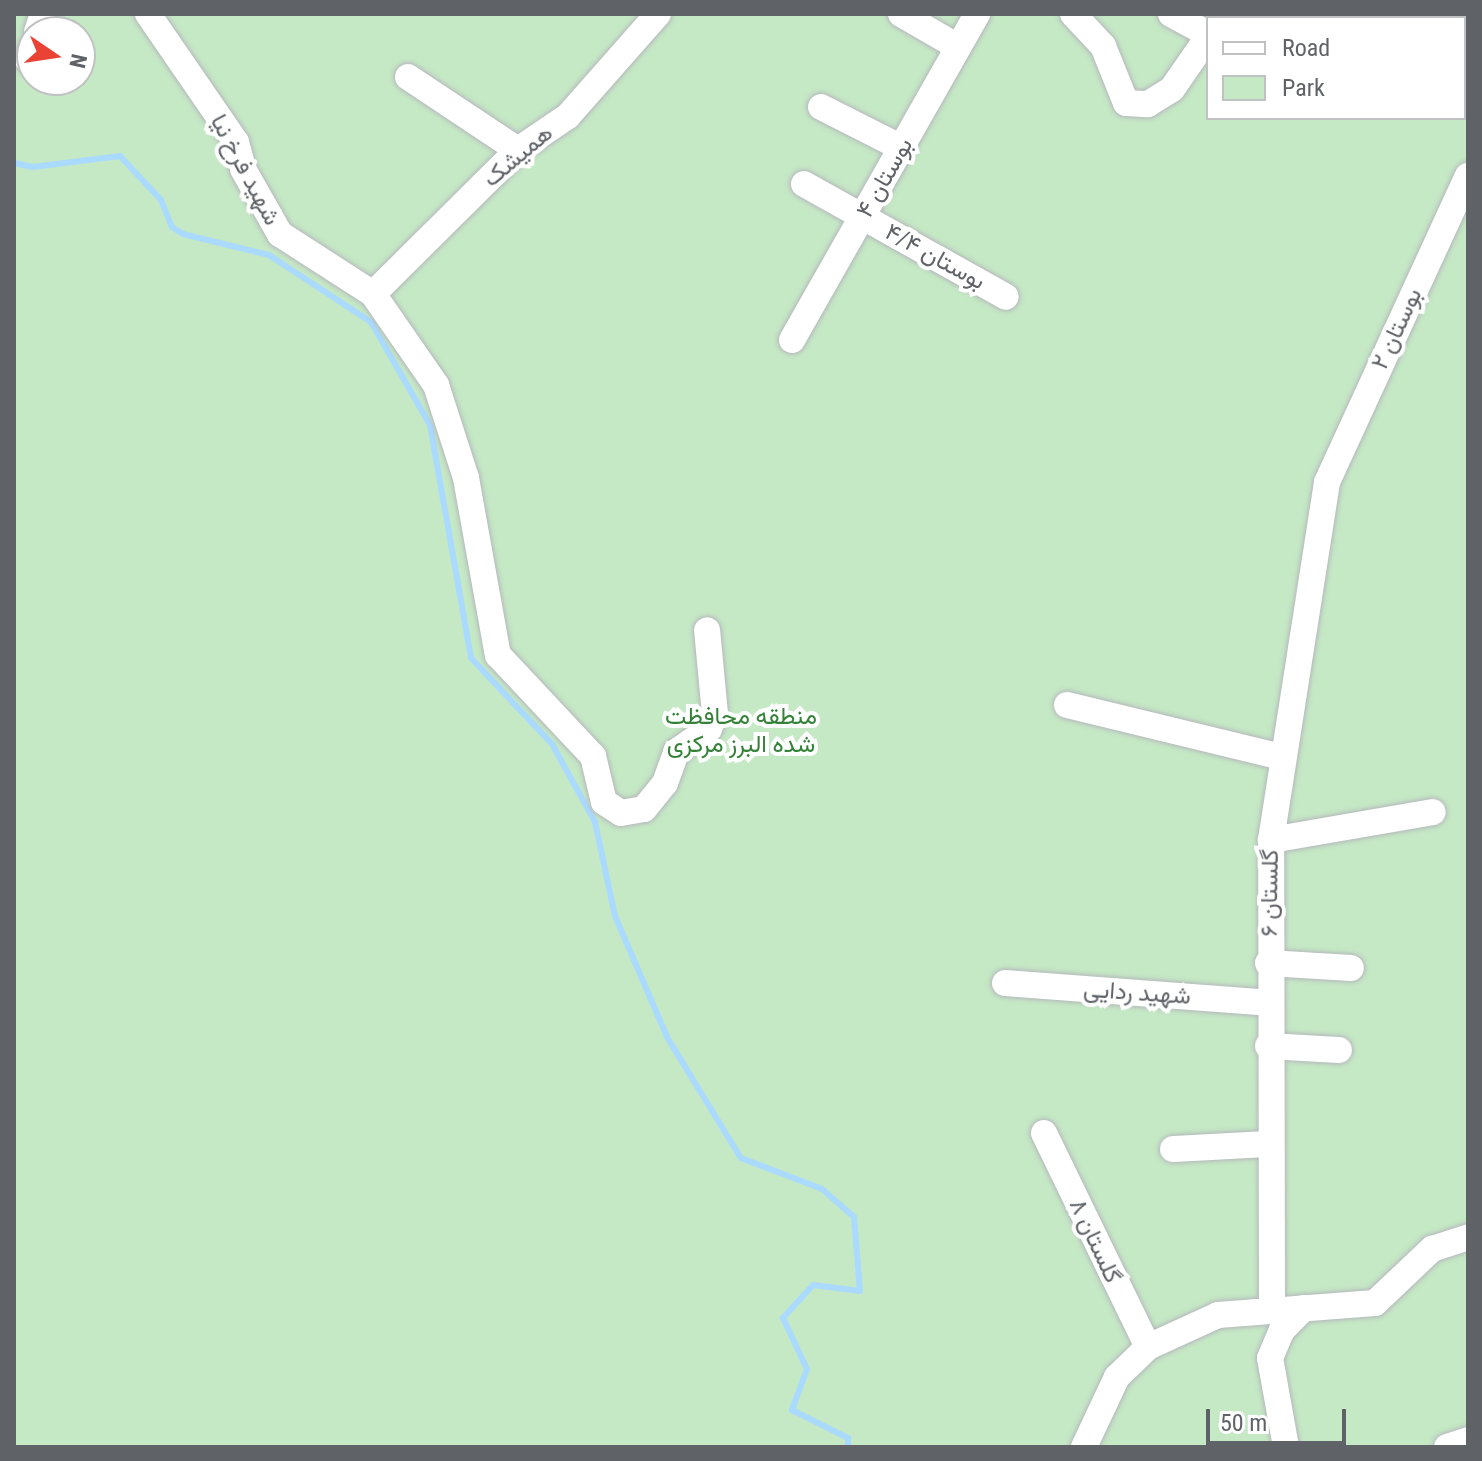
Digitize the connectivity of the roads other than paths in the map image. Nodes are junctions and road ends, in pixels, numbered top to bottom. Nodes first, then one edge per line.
1 (148, 14) edge
2 (901, 14) edge
3 (977, 14) edge
4 (1073, 14) edge
5 (1171, 14) edge
6 (646, 17) edge
7 (1206, 35) edge
8 (1206, 39) edge
9 (958, 47) junction
10 (408, 77) dead end
11 (821, 107) dead end
12 (902, 148) junction
13 (518, 150) junction
14 (1468, 176) edge
15 (804, 184) dead end
16 (863, 216) junction
17 (373, 294) junction
18 (1006, 297) dead end
19 (792, 340) dead end
20 (1327, 482) joint
21 (707, 630) dead end
22 (1067, 705) dead end
23 (1282, 757) junction
24 (1433, 812) dead end
25 (1271, 840) junction
26 (1268, 963) junction
27 (1351, 968) dead end
28 (1005, 983) dead end
29 (1268, 1003) junction
30 (1268, 1046) junction
31 (1339, 1050) dead end
32 (1044, 1133) dead end
33 (1268, 1144) junction
34 (1173, 1149) dead end
35 (1468, 1237) edge
36 (1272, 1308) junction
37 (1304, 1308) junction
38 (1148, 1347) junction
39 (1468, 1440) edge
40 (1085, 1447) edge
41 (1286, 1447) edge
42 (1447, 1447) edge

1 - 17 street, شهید فرخ نیا
2 - 9 street
3 - 9 street, بوستان ۴
4 - 8 street
5 - 7 street
6 - 13 street, همیشک
9 - 12 street, بوستان ۴
10 - 13 street
11 - 12 street
12 - 16 street, بوستان ۴
13 - 17 street, همیشک
14 - 20 street, بوستان ۲
15 - 16 street, بوستان ۴/۴
16 - 18 street, بوستان ۴/۴
16 - 19 street, بوستان ۴
17 - 21 street
20 - 23 street, گلستان ۶
22 - 23 street
23 - 25 street, گلستان ۶
24 - 25 street
25 - 26 street, گلستان ۶
26 - 27 street
26 - 29 street, گلستان ۶
28 - 29 street, شهید ردایی
29 - 30 street, گلستان ۶
30 - 31 street
30 - 33 street, گلستان ۶
32 - 38 street, گلستان ۸
33 - 34 street
33 - 36 street, گلستان ۶
35 - 37 street
36 - 37 street
36 - 38 street
37 - 41 street
38 - 40 street
39 - 42 street

